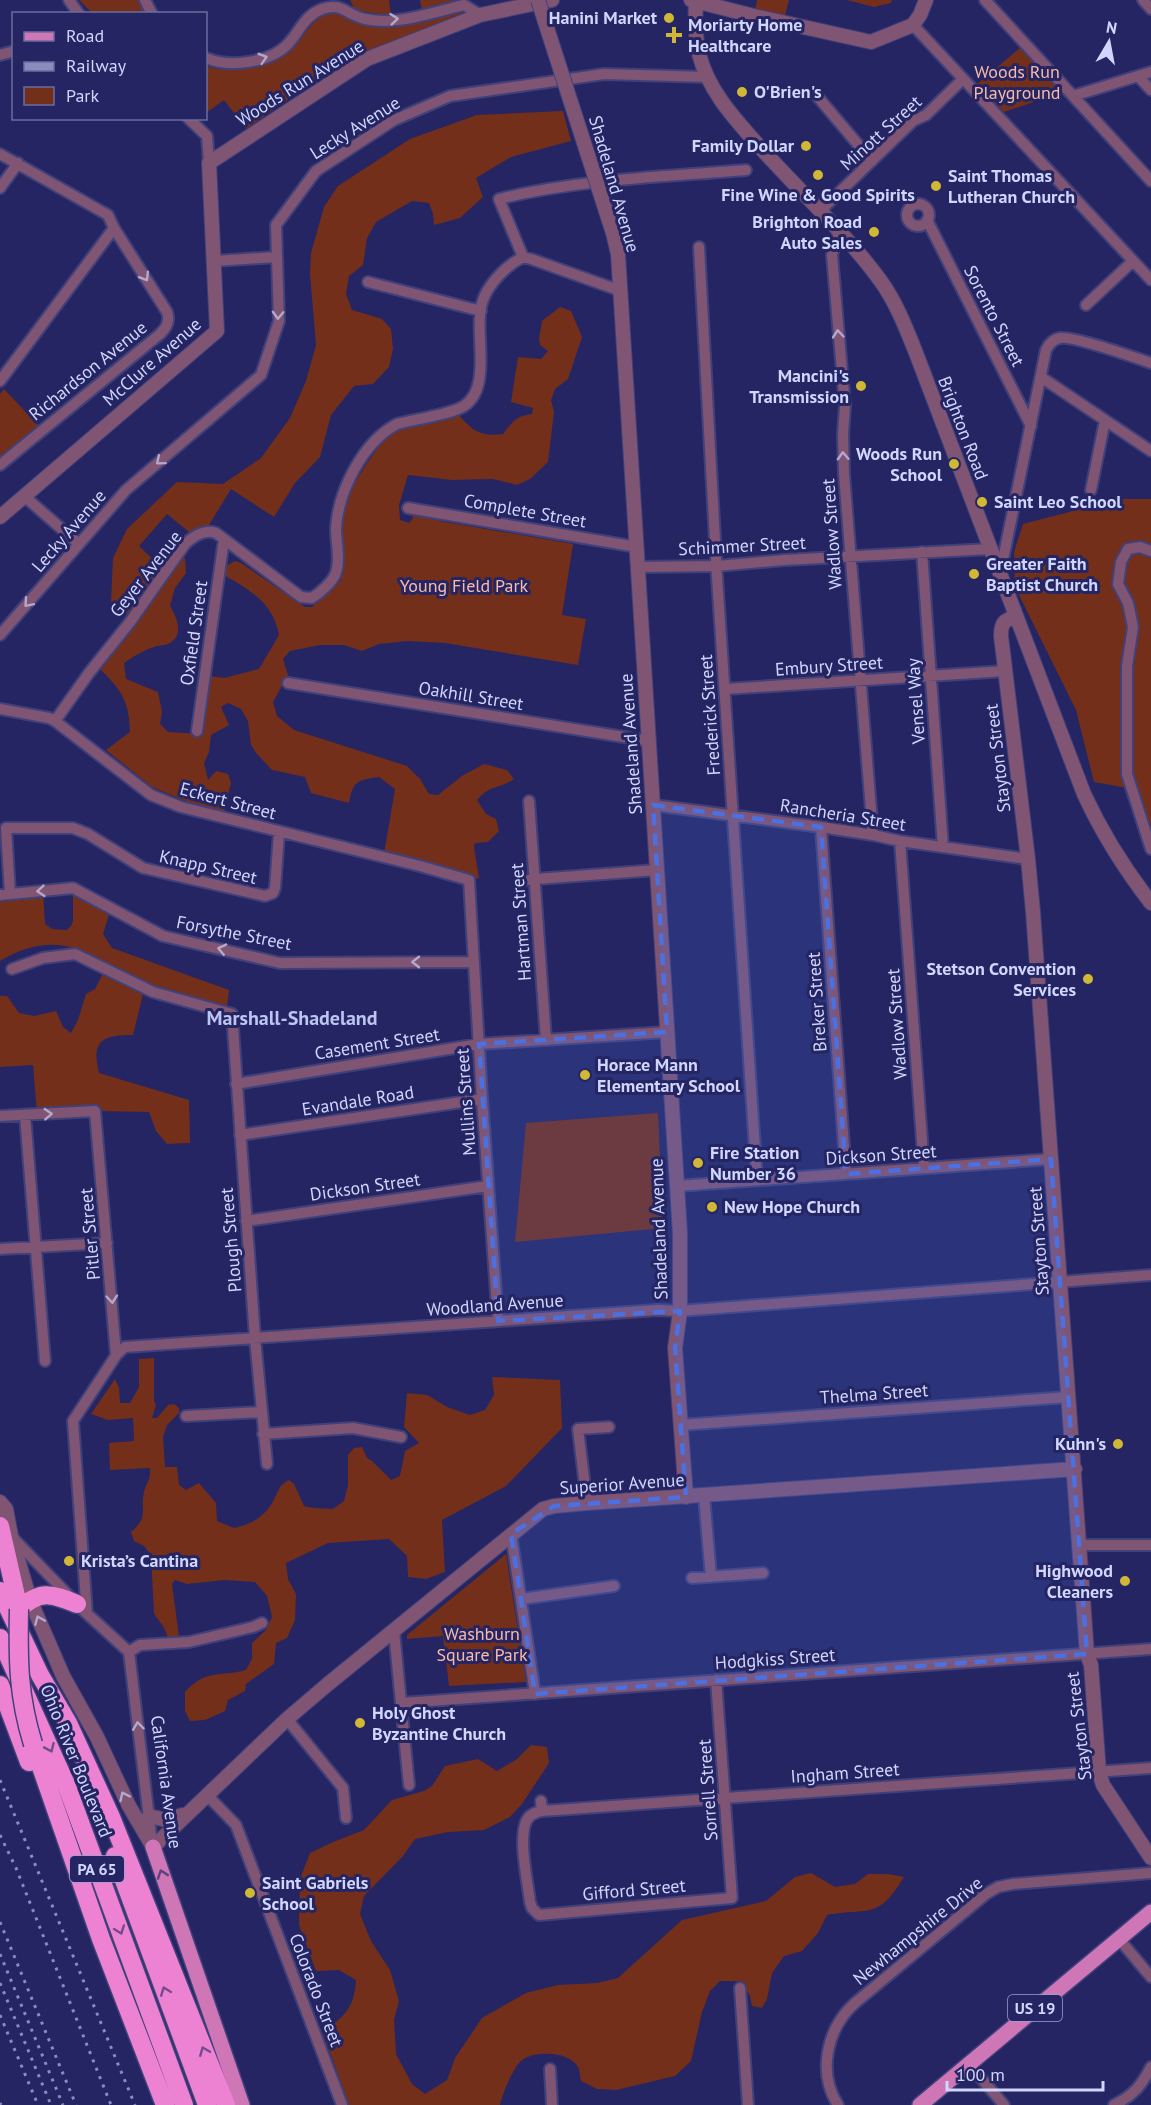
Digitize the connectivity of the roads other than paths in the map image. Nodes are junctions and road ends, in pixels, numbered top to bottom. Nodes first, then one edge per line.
1 (538, 0) edge
2 (552, 0) edge
3 (691, 0) edge
4 (696, 0) edge
5 (926, 0) edge
6 (985, 0) edge
7 (1143, 0) edge
8 (339, 3) edge
9 (1151, 9) edge
10 (480, 15) junction
11 (913, 25) junction
12 (207, 58) edge
13 (1151, 72) edge
14 (708, 76) junction
15 (1138, 76) junction
16 (963, 79) junction
17 (1151, 90) edge
18 (817, 96) dead end
19 (1073, 96) junction
20 (190, 120) edge
21 (0, 154) edge
22 (872, 161) junction
23 (209, 163) junction
24 (18, 164) junction
25 (746, 170) dead end
26 (1151, 181) edge
27 (0, 188) edge
28 (820, 211) junction
29 (927, 220) dead end
30 (114, 228) junction
31 (839, 230) junction
32 (699, 247) dead end
33 (276, 257) junction
34 (523, 257) junction
35 (214, 261) junction
36 (1133, 261) junction
37 (1151, 280) edge
38 (368, 282) dead end
39 (621, 291) junction
40 (1086, 305) dead end
41 (481, 311) junction
42 (1151, 363) edge
43 (1041, 377) junction
44 (0, 381) edge
45 (1105, 420) junction
46 (1031, 426) junction
47 (1151, 451) edge
48 (0, 465) edge
49 (1091, 489) dead end
50 (24, 496) junction
51 (408, 508) dead end
52 (0, 517) edge
53 (224, 539) junction
54 (79, 544) junction
55 (637, 547) junction
56 (990, 549) junction
57 (1151, 551) edge
58 (922, 552) junction
59 (850, 556) junction
60 (717, 566) junction
61 (638, 567) junction
62 (1000, 574) junction
63 (1016, 616) junction
64 (0, 635) edge
65 (1006, 671) junction
66 (930, 676) junction
67 (860, 681) junction
68 (288, 683) dead end
69 (725, 689) junction
70 (0, 709) edge
71 (55, 721) junction
72 (197, 730) dead end
73 (649, 741) junction
74 (529, 801) dead end
75 (653, 805) junction
76 (734, 815) junction
77 (821, 827) junction
78 (279, 833) junction
79 (873, 835) junction
80 (900, 842) junction
81 (942, 847) junction
82 (1151, 849) edge
83 (1028, 858) junction
84 (657, 870) junction
85 (535, 879) junction
86 (469, 880) joint
87 (523, 880) dead end
88 (5, 894) edge
89 (1151, 903) edge
90 (474, 962) junction
91 (12, 969) dead end
92 (667, 1032) junction
93 (546, 1040) junction
94 (479, 1044) junction
95 (236, 1083) junction
96 (482, 1099) junction
97 (25, 1115) junction
98 (0, 1116) edge
99 (240, 1135) junction
100 (1051, 1159) junction
101 (924, 1168) junction
102 (846, 1174) junction
103 (757, 1180) junction
104 (488, 1186) junction
105 (677, 1186) junction
106 (246, 1221) junction
107 (107, 1243) junction
108 (34, 1247) junction
109 (0, 1250) edge
110 (1151, 1275) edge
111 (1060, 1281) junction
112 (680, 1311) junction
113 (498, 1321) junction
114 (255, 1338) junction
115 (116, 1355) junction
116 (45, 1361) dead end
117 (1069, 1397) junction
118 (261, 1412) junction
119 (186, 1416) dead end
120 (681, 1425) junction
121 (609, 1427) dead end
122 (263, 1434) junction
123 (401, 1437) dead end
124 (267, 1464) dead end
125 (1075, 1469) junction
126 (704, 1496) junction
127 (686, 1497) junction
128 (0, 1502) edge
129 (587, 1503) junction
130 (5, 1531) edge
131 (511, 1534) junction
132 (1080, 1545) junction
133 (1151, 1545) edge
134 (763, 1574) dead end
135 (711, 1577) junction
136 (692, 1578) dead end
137 (614, 1586) dead end
138 (0, 1591) edge
139 (521, 1599) junction
140 (23, 1604) junction
141 (82, 1609) junction
142 (262, 1623) dead end
143 (394, 1632) junction
144 (0, 1638) edge
145 (1151, 1649) edge
146 (129, 1652) junction
147 (1087, 1654) junction
148 (40, 1675) junction
149 (716, 1680) junction
150 (0, 1685) edge
151 (534, 1694) junction
152 (402, 1703) junction
153 (287, 1719) junction
154 (1151, 1768) edge
155 (1099, 1772) junction
156 (409, 1785) dead end
157 (207, 1795) junction
158 (725, 1798) junction
159 (188, 1814) junction
160 (149, 1816) junction
161 (346, 1818) dead end
162 (153, 1847) junction
163 (1151, 1858) edge
164 (1151, 1874) edge
165 (732, 1898) joint
166 (1151, 1912) edge
167 (539, 1915) joint
168 (101, 1939) junction
169 (1119, 1939) junction
170 (1151, 1977) edge
171 (740, 1988) dead end
172 (969, 2064) junction
173 (1151, 2067) edge
174 (550, 2069) dead end
175 (1146, 2088) edge
176 (165, 2105) edge
177 (184, 2105) edge
178 (207, 2105) edge
179 (226, 2105) edge
180 (242, 2105) edge
181 (342, 2105) edge
182 (552, 2105) edge
183 (748, 2105) edge
184 (838, 2105) edge
185 (920, 2105) edge
186 (1004, 2105) edge
187 (1114, 2105) edge

1 - 39 street, Shadeland Avenue, bridge
2 - 10 street, Woods Run Avenue
3 - 4 street
4 - 11 street
4 - 14 street, Brighton Road
5 - 11 street
6 - 19 street
7 - 9 street
8 -> 10 street
12 -> 8 street
10 - 23 street, Woods Run Avenue
11 - 16 street
13 - 15 street
14 - 28 street, Brighton Road
14 - 33 street, Lecky Avenue
15 - 17 street
15 - 19 street
16 - 22 street, Minott Street
16 - 36 street
18 - 22 street
19 - 26 street
20 - 23 street, McClure Avenue
21 - 24 street, Richardson Avenue
22 - 28 street, Minott Street
23 - 35 street, McClure Avenue
24 - 27 street
24 - 30 street, Richardson Avenue
25 - 34 street
28 - 31 street, Brighton Road
29 - 46 street, Sorento Street
30 - 44 street
30 -> 48 street, Richardson Avenue
31 - 56 street, Brighton Road
59 -> 31 street, Wadlow Street
32 - 60 street, Frederick Street
33 - 35 street
33 -> 54 street, Lecky Avenue
34 - 39 street
34 - 41 street, Geyer Avenue
35 - 50 street, McClure Avenue
36 - 37 street
36 - 40 street
38 - 41 street
39 - 55 street, Shadeland Avenue
41 - 53 street, Geyer Avenue
42 - 43 street
43 - 45 street
43 - 46 street
45 - 47 street
45 - 49 street
46 - 62 street
50 - 52 street, McClure Avenue
50 - 54 street
51 - 55 street, Complete Street
53 - 71 street, Geyer Avenue
53 - 72 street, Oxfield Street
54 -> 64 street, Lecky Avenue
55 - 61 street, Shadeland Avenue
56 - 58 street, Schimmer Street
56 - 62 street, Brighton Road
57 - 82 street
58 - 59 street, Schimmer Street
58 - 66 street, Vensel Way
59 - 60 street, Schimmer Street
59 - 67 street, Wadlow Street
60 - 61 street, Schimmer Street
60 - 69 street, Frederick Street
61 - 73 street, Shadeland Avenue
62 - 63 street, Brighton Road
63 - 65 street, Stayton Street
63 - 89 street, Brighton Road
65 - 66 street, Embury Street
65 - 83 street, Stayton Street
66 - 67 street, Embury Street
66 - 81 street, Vensel Way
67 - 69 street, Embury Street
67 - 79 street, Wadlow Street
68 - 73 street, Oakhill Street
69 - 76 street, Frederick Street
70 - 71 street, Eckert Street
71 - 78 street, Eckert Street
73 - 75 street, Shadeland Avenue
74 - 85 street, Hartman Street
75 - 76 street, Rancheria Street
75 - 84 street, Shadeland Avenue
76 - 77 street, Rancheria Street
76 - 103 street, Frederick Street
77 - 79 street, Rancheria Street
77 - 102 street, Breker Street
78 - 86 street, Eckert Street
78 - 88 street, Knapp Street
79 - 80 street, Rancheria Street
80 - 81 street, Rancheria Street
80 - 101 street, Wadlow Street
81 - 83 street, Rancheria Street
83 - 100 street, Stayton Street
84 - 85 street
84 - 92 street, Shadeland Avenue
85 - 87 street
85 - 93 street, Hartman Street
86 - 90 street, Mullins Street
90 -> 88 street, Forsythe Street
90 - 94 street, Mullins Street
91 - 95 street, Plough Street
92 - 93 street, Casement Street
92 - 105 street, Shadeland Avenue
93 - 94 street, Casement Street
94 - 95 street, Casement Street
94 - 96 street, Mullins Street
95 - 99 street, Plough Street
96 - 99 street, Evandale Road
96 - 104 street, Mullins Street
97 - 98 street
97 -> 107 street, Pitler Street
97 - 108 street
99 - 106 street, Plough Street
100 - 101 street, Dickson Street
100 - 111 street, Stayton Street
101 - 102 street, Dickson Street
102 - 103 street, Dickson Street
103 - 105 street, Dickson Street
104 - 106 street, Dickson Street
104 - 113 street, Mullins Street
105 - 112 street, Shadeland Avenue
106 - 114 street, Plough Street
107 - 108 street
107 -> 115 street, Pitler Street
108 - 109 street
108 - 116 street
110 - 111 street, Woodland Avenue
111 - 112 street, Woodland Avenue
111 - 117 street, Stayton Street
112 - 113 street, Woodland Avenue
112 - 120 street, Shadeland Avenue
113 - 114 street, Woodland Avenue
114 - 115 street, Woodland Avenue
114 - 118 street, Plough Street
115 - 141 street
117 - 120 street, Thelma Street
117 - 125 street, Stayton Street
118 - 119 street
118 - 122 street, Plough Street
120 - 127 street, Shadeland Avenue
121 - 129 street
122 - 123 street
122 - 124 street, Plough Street
125 - 126 street, Superior Avenue
125 - 132 street, Stayton Street
126 - 127 street, Superior Avenue
126 - 135 street
127 - 129 street, Superior Avenue
128 - 130 street
129 - 131 street, Superior Avenue
130 - 140 highway
130 - 141 street
131 - 139 street
131 - 143 street, Superior Avenue
132 - 133 street
132 - 147 street, Stayton Street
134 - 135 street
135 - 136 street
137 - 139 street
138 - 148 highway, PA 65
139 - 151 street
140 - 141 highway
162 -> 140 street
140 - 168 highway, bridge
141 - 146 street
142 - 146 street
143 - 152 street
143 - 153 street, Superior Avenue
144 -> 177 highway, Ohio River Boulevard / PA 65
145 - 147 street, Hodgkiss Street
160 -> 146 street, California Avenue
147 - 149 street, Hodgkiss Street
147 - 155 street, Stayton Street
178 -> 148 highway, Ohio River Boulevard / PA 65
179 -> 148 highway
149 - 151 street, Hodgkiss Street
149 - 158 street, Sorrell Street
150 - 168 highway
151 - 152 street, Hodgkiss Street
152 - 156 street
153 - 157 street, Superior Avenue
153 - 161 street
154 - 155 street, Ingham Street
155 - 158 street, Ingham Street
155 - 163 street, Stayton Street
157 - 159 street, Superior Avenue
157 - 181 street, Colorado Street
158 - 165 street, Sorrell Street
158 - 167 street, Ingham Street
159 - 160 street
159 - 162 street, Superior Avenue
160 - 162 street, California Avenue
180 -> 162 main road, California Avenue
164 - 184 street, Newhampshire Drive
165 - 167 street, Gifford Street
166 - 169 main road, US 19
168 - 176 highway
169 - 170 street
169 - 172 main road, US 19
171 - 183 street
172 - 185 main road, US 19
172 - 186 street
173 - 175 street
174 - 182 street
175 - 187 street

